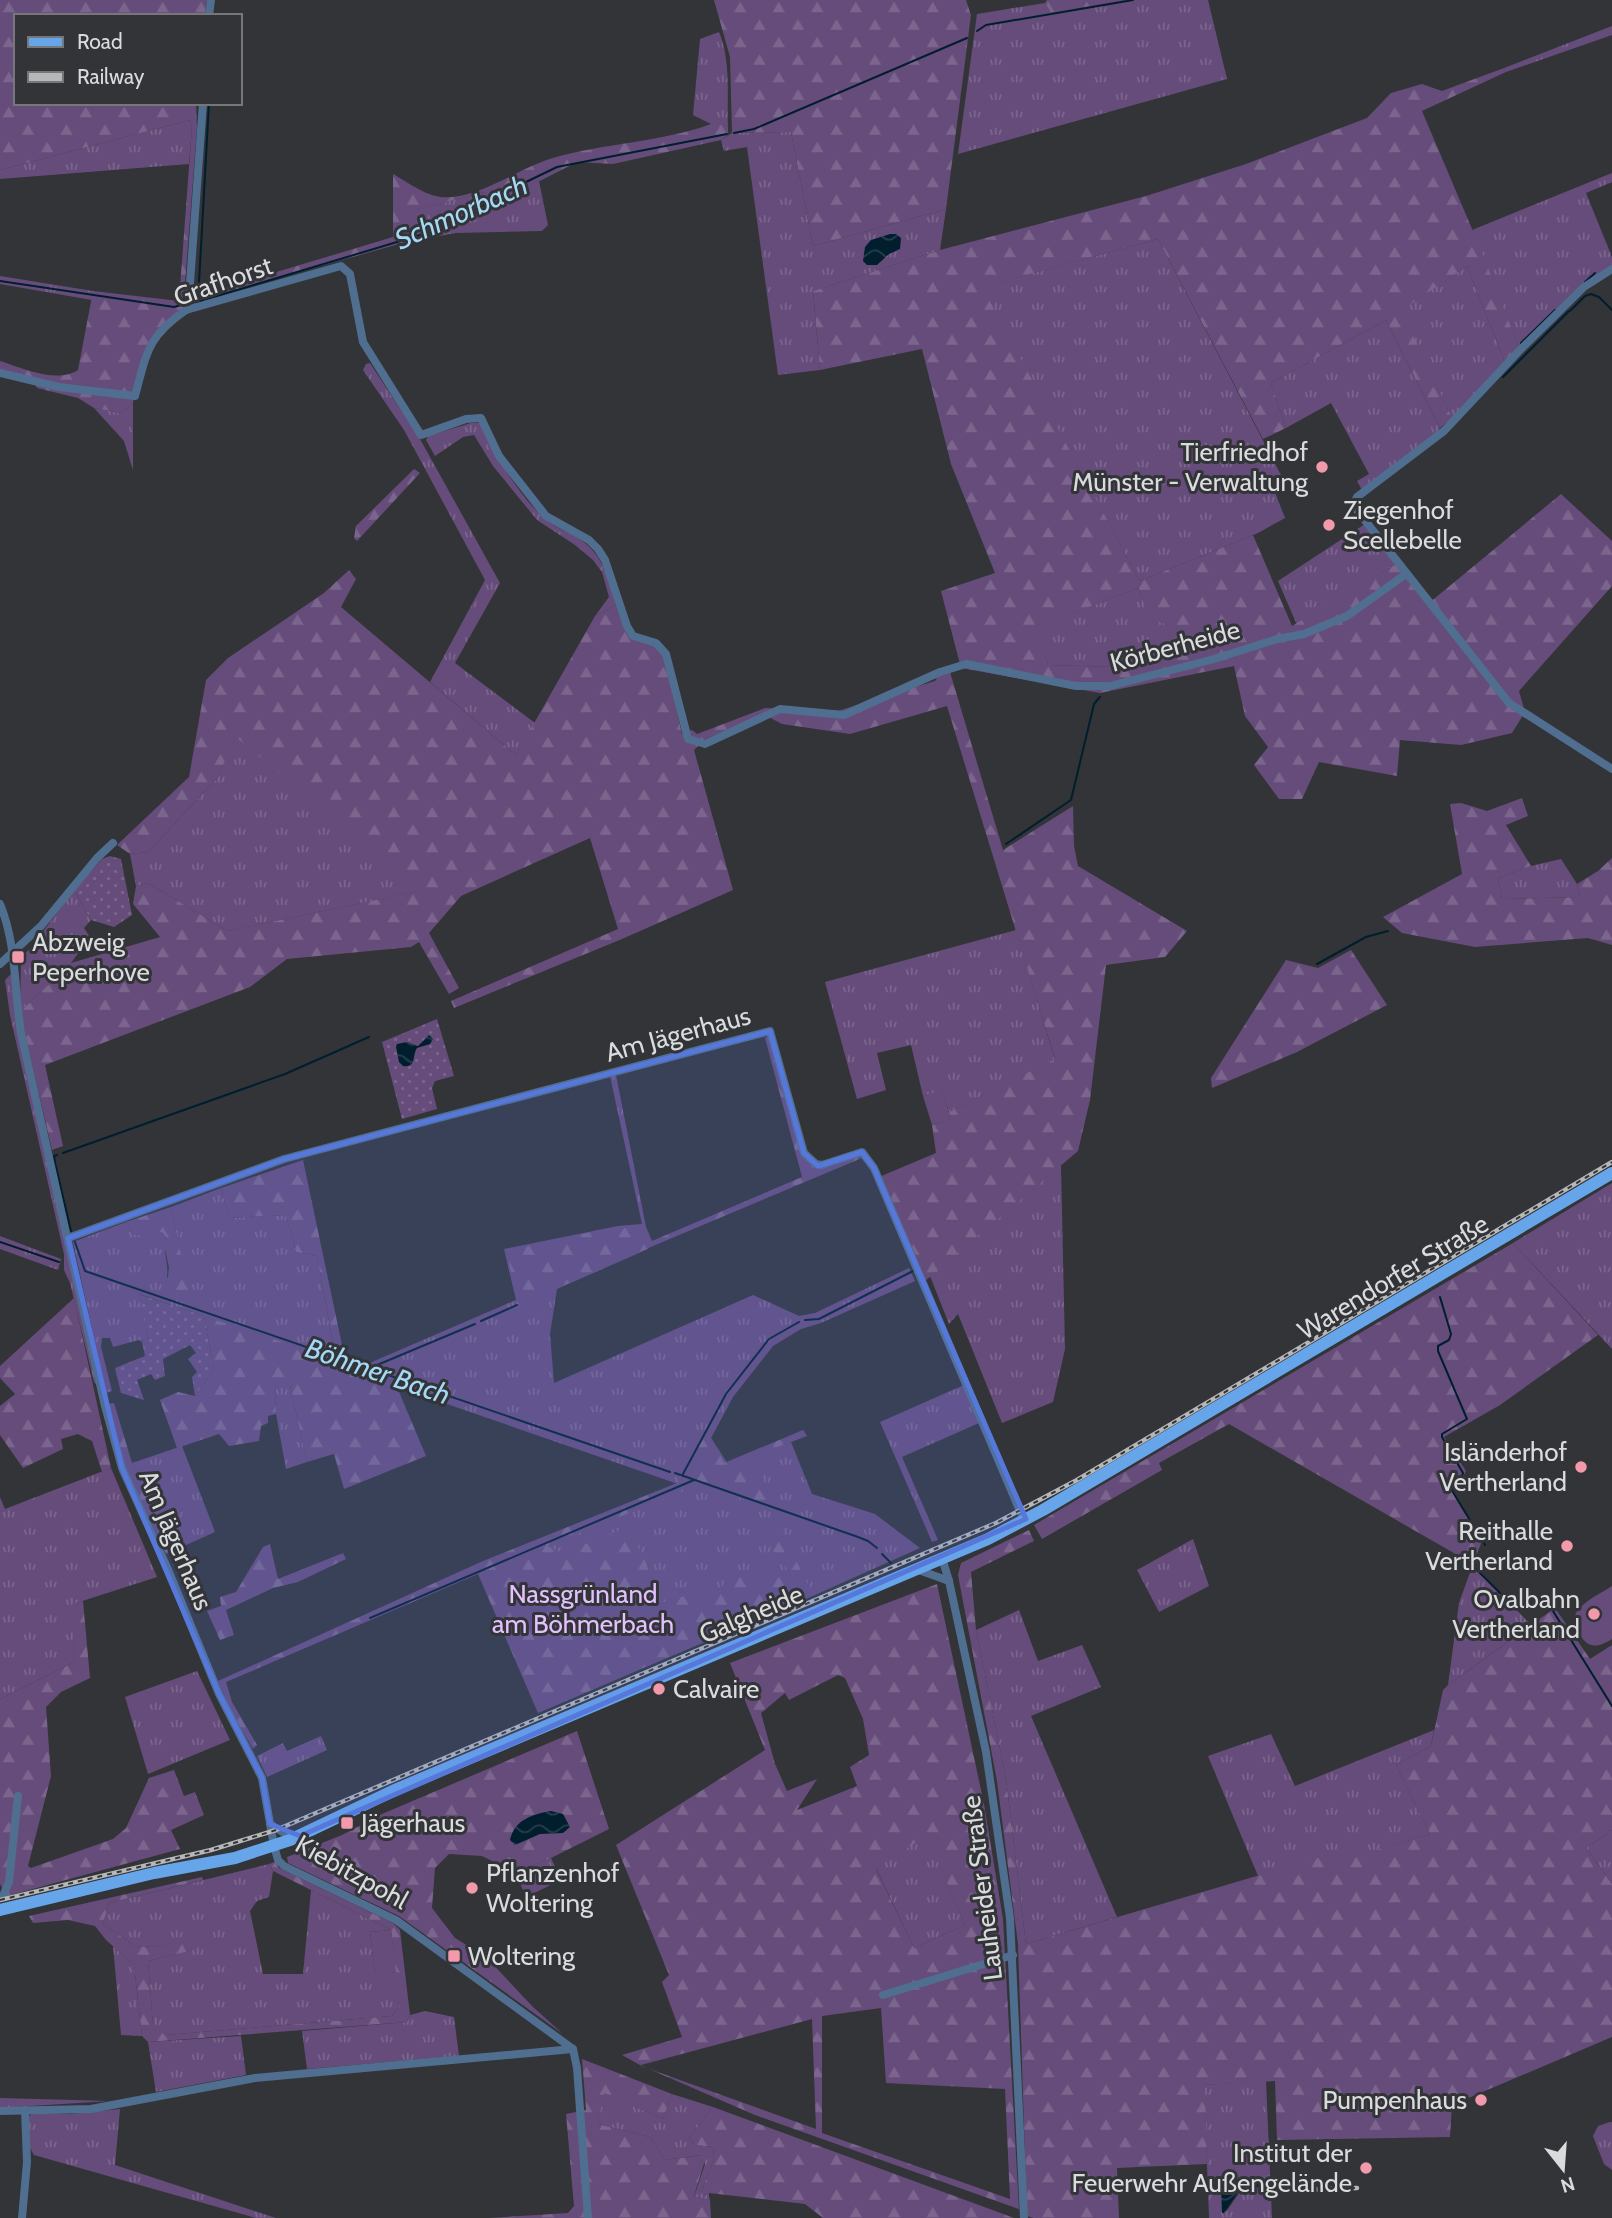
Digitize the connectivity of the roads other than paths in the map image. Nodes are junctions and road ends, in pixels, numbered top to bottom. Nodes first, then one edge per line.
1 (203, 105) edge
2 (341, 266) joint
3 (1612, 269) edge
4 (186, 310) junction
5 (0, 373) edge
6 (1406, 574) junction
7 (1612, 769) edge
8 (113, 843) dead end
9 (0, 904) edge
10 (12, 953) junction
11 (0, 964) edge
12 (1612, 1173) edge
13 (68, 1238) junction
14 (1197, 1419) joint
15 (1026, 1519) junction
16 (942, 1558) junction
17 (916, 1569) junction
18 (949, 1581) junction
19 (18, 1796) dead end
20 (270, 1824) junction
21 (300, 1836) junction
22 (274, 1846) junction
23 (3, 1901) edge
24 (1013, 1955) junction
25 (883, 1995) dead end
26 (573, 2049) junction
27 (25, 2110) junction
28 (0, 2111) edge
29 (1025, 2217) edge
30 (22, 2218) edge
31 (588, 2218) edge

1 - 4 street
2 - 4 street, Grafhorst
2 - 6 street, Körberheide
3 - 6 street
4 - 5 street, Grafhorst
6 - 7 street
8 - 10 street
9 - 10 street
10 - 11 street
10 - 13 street, Am Jägerhaus
12 - 14 main road, Warendorfer Straße
13 - 15 street, Am Jägerhaus
13 - 20 street, Am Jägerhaus
14 - 15 main road, Galgheide
15 - 16 main road, Galgheide
16 - 17 main road, Galgheide
16 - 18 street, Lauheider Straße
17 - 18 street
17 - 21 main road, Galgheide
18 - 24 street, Lauheider Straße
19 - 23 street
20 - 21 street
20 - 22 street, Am Jägerhaus
21 - 22 main road, Galgheide
22 - 23 main road, Kiebitzpohl
22 - 26 street, Kiebitzpohl
24 - 25 street
24 - 29 street, Lauheider Straße
26 - 27 street
26 - 31 street
27 - 28 street
27 - 30 street

